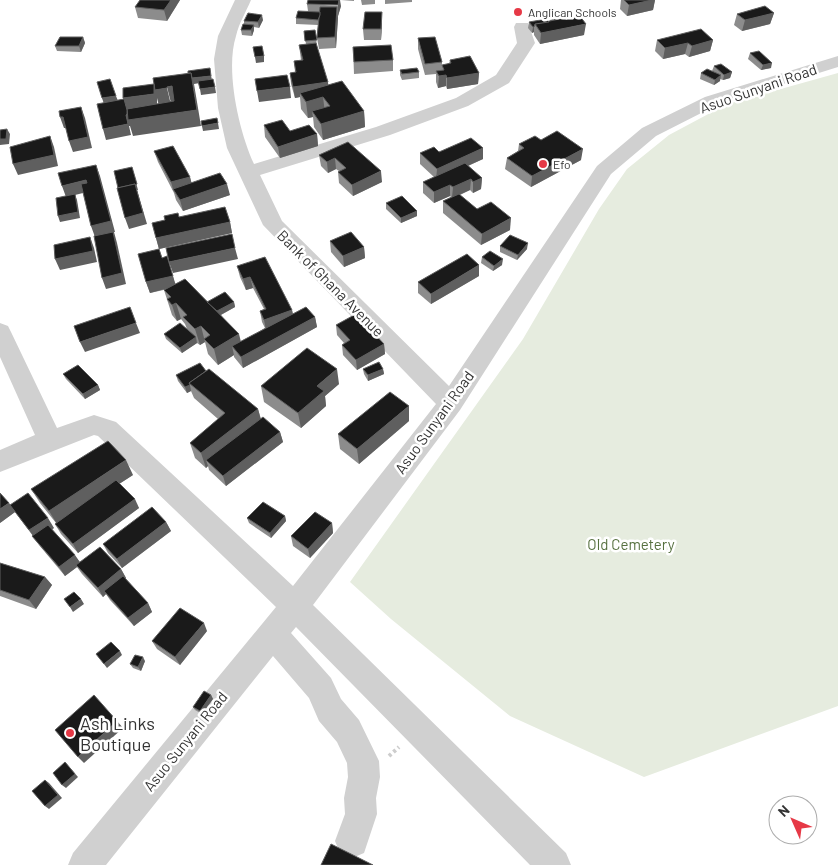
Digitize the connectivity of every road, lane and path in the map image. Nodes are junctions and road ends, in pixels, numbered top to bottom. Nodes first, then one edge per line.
1 (243, 0) edge
2 (522, 27) dead end
3 (838, 61) edge
4 (248, 172) junction
5 (0, 332) edge
6 (451, 403) junction
7 (50, 440) junction
8 (0, 461) edge
9 (295, 606) junction
10 (273, 633) junction
11 (352, 841) dead end
12 (85, 865) edge
13 (554, 865) edge

1 - 4 street, Bank of Ghana Avenue
2 - 4 street
3 - 6 street, Asuo Sunyani Road
4 - 6 street, Bank of Ghana Avenue
5 - 7 street
6 - 9 street, Asuo Sunyani Road
7 - 8 street
7 - 9 street
9 - 10 street, Asuo Sunyani Road
9 - 13 street
10 - 11 street
10 - 12 street, Asuo Sunyani Road

